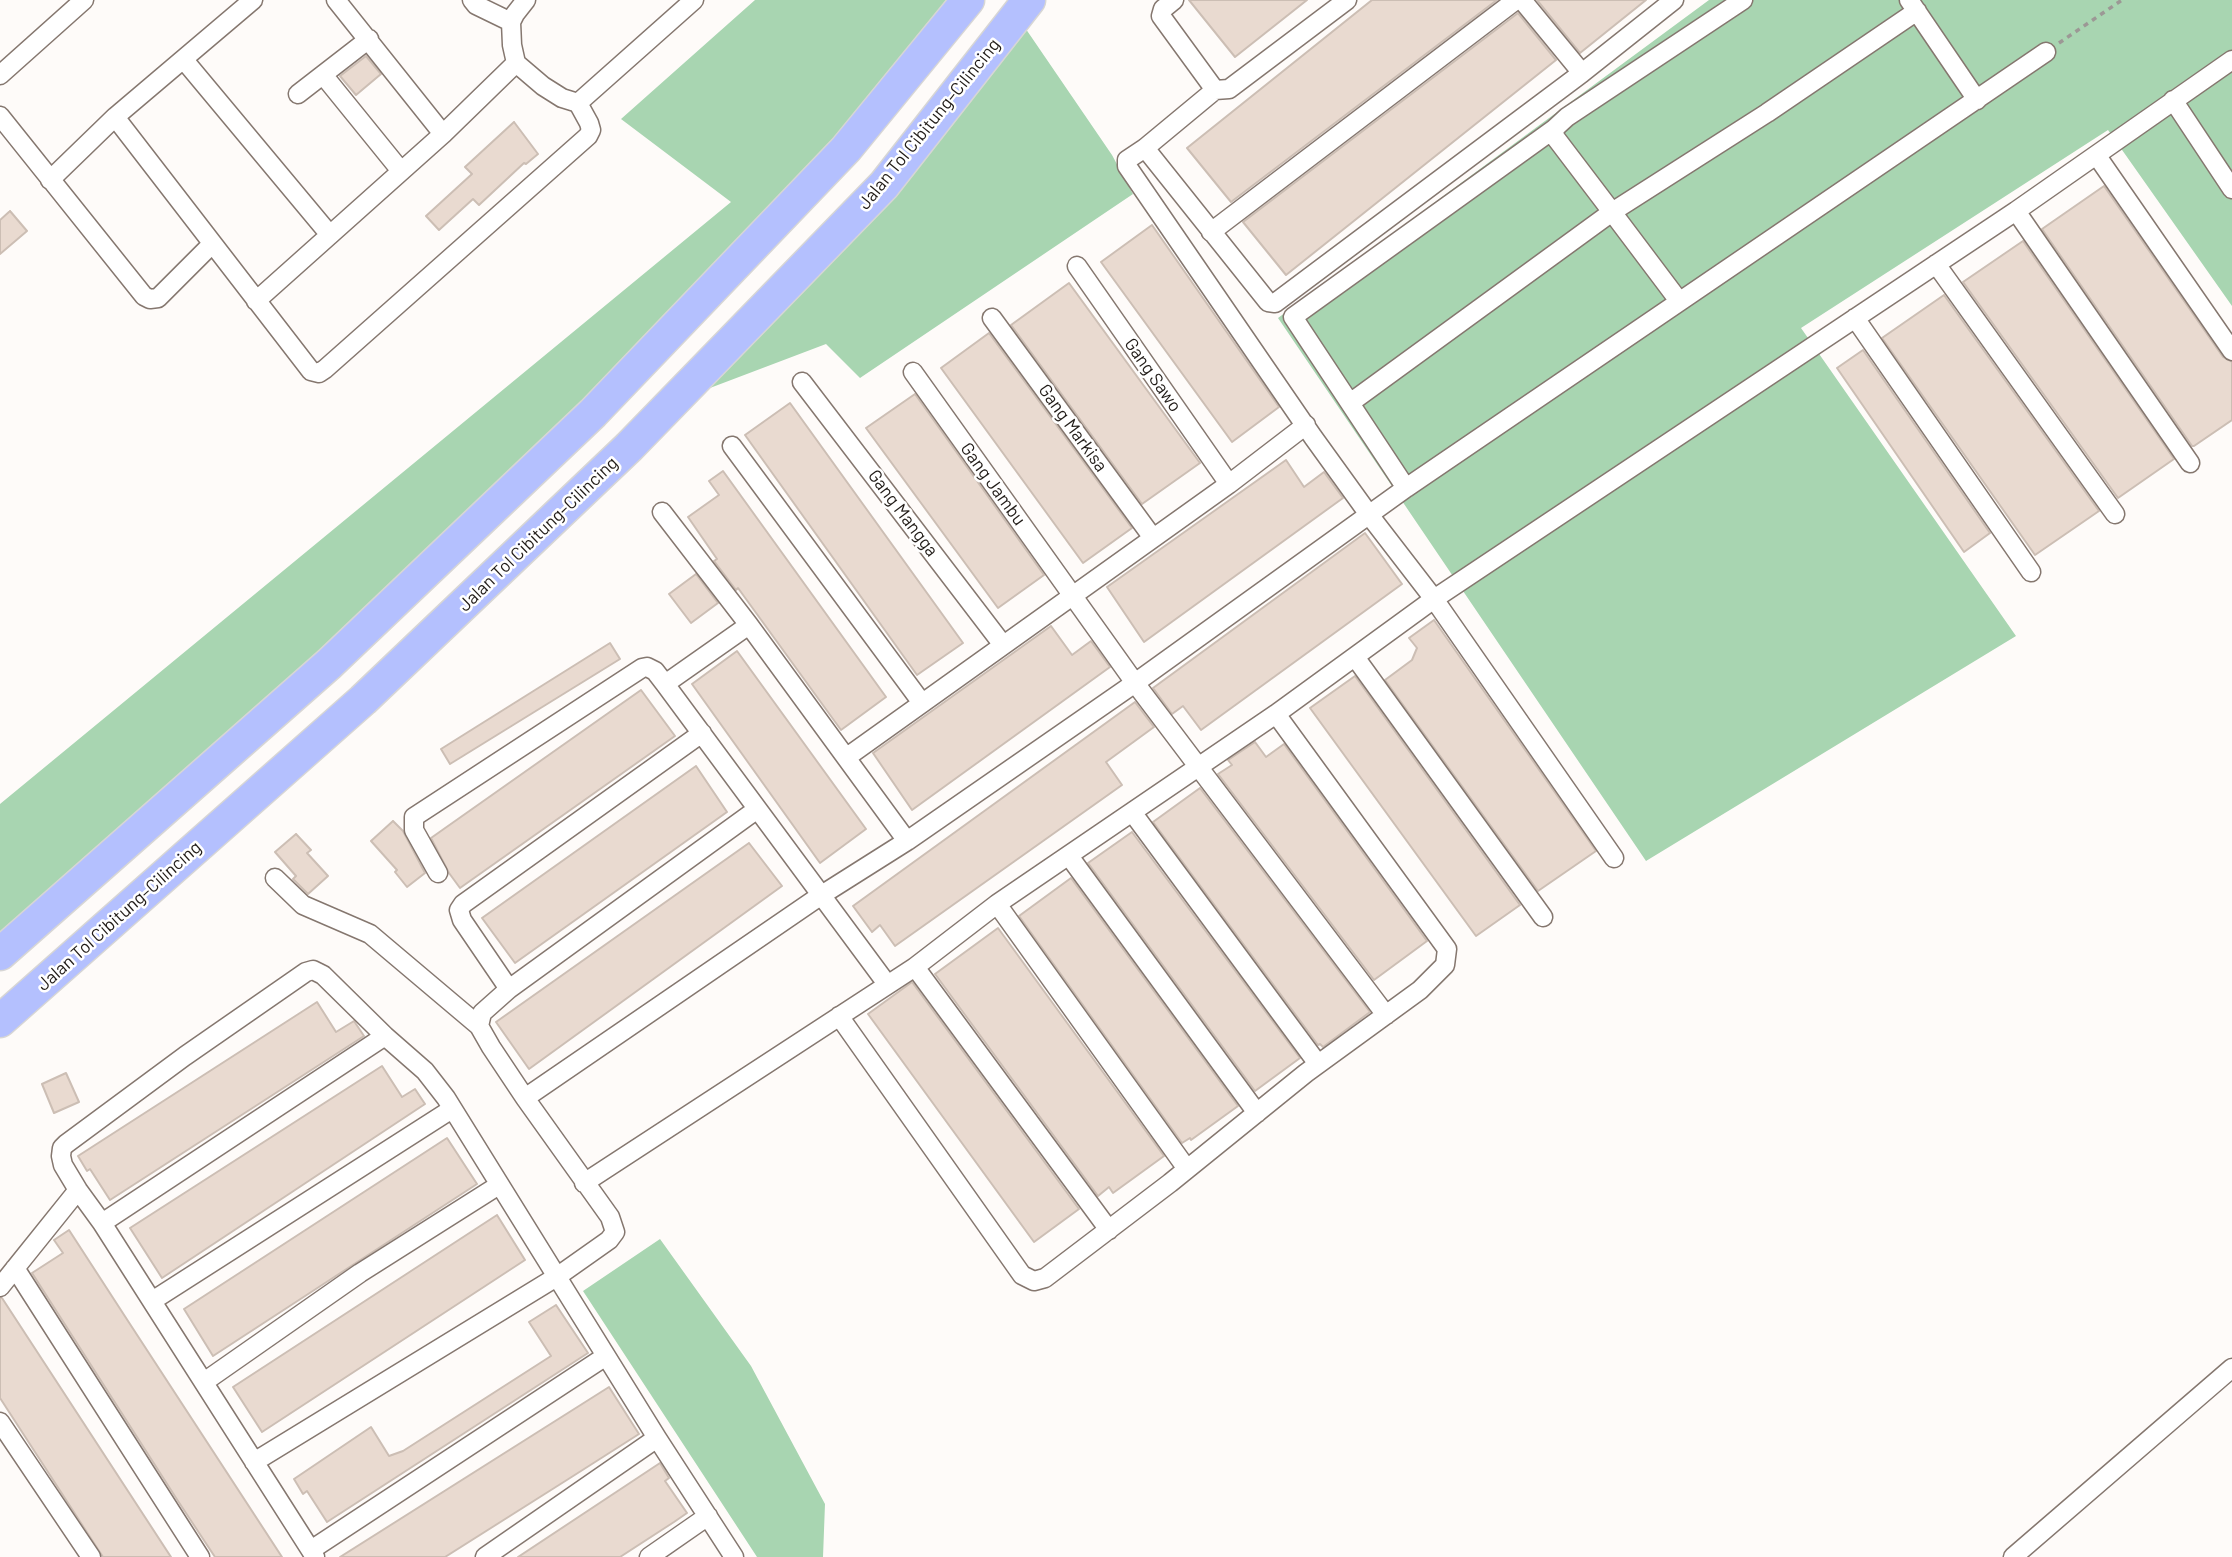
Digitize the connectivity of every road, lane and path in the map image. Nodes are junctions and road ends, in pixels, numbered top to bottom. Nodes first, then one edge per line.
1 (83, 0) edge
2 (253, 0) edge
3 (336, 0) edge
4 (472, 0) edge
5 (526, 0) edge
6 (694, 0) edge
7 (968, 0) edge
8 (1029, 0) edge
9 (1174, 0) edge
10 (1347, 0) edge
11 (1516, 0) edge
12 (1522, 0) edge
13 (1674, 0) edge
14 (1743, 0) edge
15 (2122, 0) edge
16 (1913, 5) edge
17 (493, 6) edge
18 (511, 22) junction
19 (369, 39) junction
20 (2046, 52) joint
21 (184, 60) junction
22 (2232, 60) edge
23 (516, 62) junction
24 (1582, 73) junction
25 (0, 75) edge
26 (324, 76) junction
27 (1214, 90) junction
28 (299, 94) dead end
29 (1976, 100) junction
30 (2173, 100) junction
31 (578, 103) junction
32 (0, 116) edge
33 (115, 117) junction
34 (1555, 129) junction
35 (443, 134) junction
36 (1145, 148) junction
37 (2097, 156) junction
38 (401, 171) junction
39 (50, 180) junction
40 (2232, 189) edge
41 (2016, 211) junction
42 (1612, 212) junction
43 (1211, 232) junction
44 (330, 235) junction
45 (212, 244) junction
46 (1936, 264) junction
47 (1077, 265) dead end
48 (1679, 300) junction
49 (256, 301) junction
50 (992, 318) dead end
51 (1855, 318) junction
52 (2232, 351) edge
53 (913, 372) dead end
54 (802, 382) dead end
55 (1350, 403) junction
56 (1306, 425) junction
57 (732, 446) dead end
58 (2190, 463) dead end
59 (1229, 484) junction
60 (1406, 488) junction
61 (662, 512) dead end
62 (2115, 514) dead end
63 (1370, 516) junction
64 (1153, 538) junction
65 (2031, 572) dead end
66 (1073, 595) junction
67 (1434, 599) junction
68 (749, 625) junction
69 (1003, 645) junction
70 (1355, 657) junction
71 (1135, 682) junction
72 (665, 684) junction
73 (922, 703) junction
74 (1276, 714) junction
75 (702, 733) junction
76 (847, 757) junction
77 (1199, 767) junction
78 (756, 810) junction
79 (1132, 812) junction
80 (906, 841) junction
81 (1069, 856) junction
82 (1614, 858) dead end
83 (438, 873) dead end
84 (275, 877) dead end
85 (820, 896) junction
86 (997, 904) junction
87 (1543, 917) dead end
88 (0, 954) edge
89 (915, 967) junction
90 (887, 985) junction
91 (509, 989) junction
92 (1386, 1015) junction
93 (839, 1016) junction
94 (0, 1021) edge
95 (479, 1026) junction
96 (384, 1036) junction
97 (1318, 1064) junction
98 (525, 1098) junction
99 (452, 1109) junction
100 (1257, 1113) junction
101 (1187, 1169) junction
102 (584, 1183) junction
103 (499, 1185) junction
104 (78, 1190) junction
105 (102, 1223) junction
106 (1109, 1230) junction
107 (15, 1268) junction
108 (558, 1276) junction
109 (0, 1287) edge
110 (152, 1301) junction
111 (606, 1356) junction
112 (2232, 1368) edge
113 (204, 1382) junction
114 (0, 1422) edge
115 (657, 1438) junction
116 (254, 1461) junction
117 (708, 1516) junction
118 (313, 1554) edge
119 (91, 1557) edge
120 (200, 1557) edge
121 (485, 1557) edge
122 (649, 1557) edge
123 (734, 1557) edge
124 (2013, 1557) edge

1 - 25 street
2 - 21 street
3 - 19 street
4 - 17 street
5 - 18 street
6 - 31 street
7 - 88 highway
8 - 94 highway, Jalan Tol Cibitung–Cilincing
9 - 27 street
10 - 27 street
11 - 43 street
12 - 24 street
13 - 24 street
14 - 34 street
15 - 20 path
16 - 29 street
16 - 42 street
17 - 18 street
18 - 23 street
19 - 26 street
19 - 35 street
20 - 29 street
21 - 33 street
21 - 44 street
22 - 30 street
23 - 31 street
23 - 35 street
24 - 43 street
26 - 28 street
26 - 38 street
27 - 36 street
29 - 48 street
30 - 37 street
30 - 40 street
31 - 49 street
32 - 39 street
33 - 39 street
33 - 45 street
34 - 42 street
34 - 55 street
35 - 38 street
36 - 43 street
36 - 56 street
37 - 41 street
37 - 52 street
38 - 44 street
39 - 45 street
41 - 46 street
41 - 58 street
42 - 48 street
42 - 55 street
44 - 49 street
45 - 49 street
46 - 51 street
46 - 62 street
47 - 59 street, Gang Sawo
48 - 60 street
50 - 64 street, Gang Markisa
51 - 65 street
51 - 67 street
53 - 66 street, Gang Jambu
54 - 69 street, Gang Mangga
55 - 60 street
56 - 59 street
56 - 63 street
57 - 73 street
59 - 64 street
60 - 63 street
61 - 68 street
63 - 67 street
63 - 71 street
64 - 66 street
66 - 69 street
66 - 71 street, Gang Jambu
67 - 70 street
67 - 82 street
68 - 72 street
68 - 76 street
69 - 73 street
70 - 74 street
70 - 87 street
71 - 77 street, Gang Jambu
71 - 80 street
72 - 75 street
72 - 83 street
73 - 76 street
74 - 77 street
74 - 92 street
75 - 78 street
75 - 91 street
76 - 80 street
77 - 79 street
77 - 92 street, Gang Jambu
78 - 85 street
78 - 91 street
79 - 81 street
79 - 97 street
80 - 85 street
81 - 86 street
81 - 100 street
84 - 95 street
85 - 90 street
85 - 98 street
86 - 89 street
86 - 101 street
89 - 90 street
89 - 106 street
90 - 93 street
91 - 95 street
92 - 97 street
93 - 102 street
93 - 106 street
95 - 98 street
96 - 99 street
96 - 104 street
96 - 105 street
97 - 100 street
98 - 102 street
99 - 103 street
99 - 110 street
100 - 101 street
101 - 106 street
102 - 108 street
103 - 108 street
103 - 113 street
104 - 105 street
104 - 107 street
105 - 110 street
107 - 109 street
107 - 120 street
108 - 111 street
108 - 116 street
110 - 113 street
111 - 115 street
111 - 118 street
112 - 124 street
113 - 116 street
114 - 119 street
115 - 117 street
115 - 121 street
116 - 118 street
117 - 122 street
117 - 123 street

